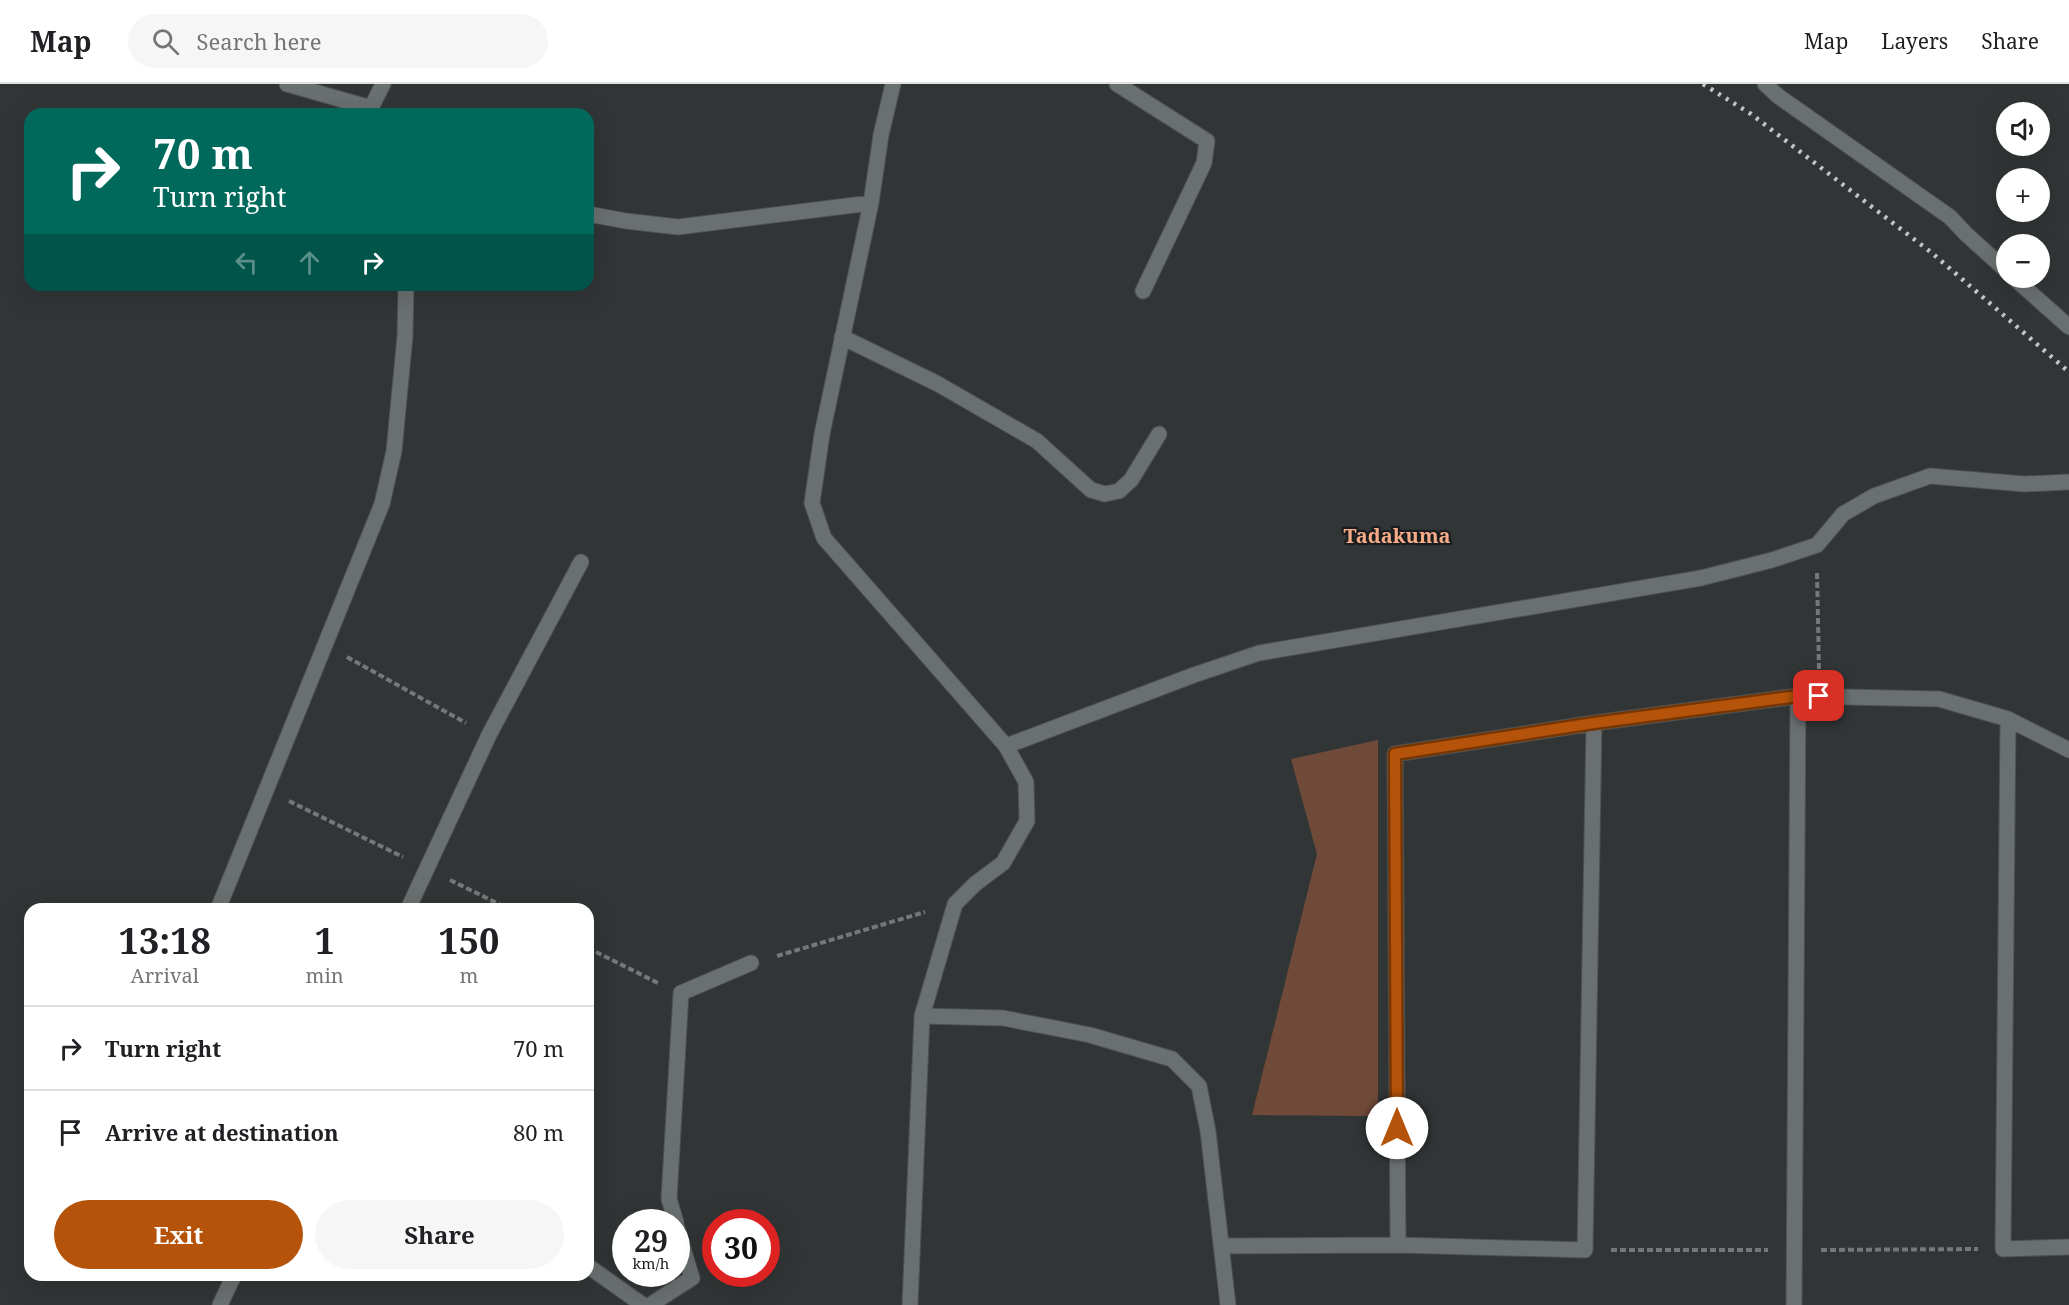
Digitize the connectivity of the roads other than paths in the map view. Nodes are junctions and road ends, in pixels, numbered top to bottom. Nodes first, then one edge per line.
1 (287, 84) edge
2 (383, 84) edge
3 (893, 84) edge
4 (1117, 84) edge
5 (1765, 84) edge
6 (363, 108) edge
7 (373, 108) edge
8 (871, 203) junction
9 (594, 215) edge
10 (1996, 262) edge
11 (2025, 288) edge
12 (406, 291) edge
13 (1143, 291) dead end
14 (2069, 327) edge
15 (842, 337) junction
16 (1159, 434) dead end
17 (2069, 482) edge
18 (581, 562) dead end
19 (1798, 696) junction
20 (2008, 719) junction
21 (1594, 723) junction
22 (1006, 746) junction
23 (2069, 750) edge
24 (220, 903) edge
25 (411, 903) edge
26 (751, 963) road end
27 (922, 1016) junction
28 (672, 1209) edge
29 (1398, 1245) junction
30 (1221, 1246) junction
31 (2069, 1247) edge
32 (594, 1270) edge
33 (231, 1281) edge
34 (678, 1287) edge
35 (219, 1305) edge
36 (643, 1305) edge
37 (650, 1305) edge
38 (910, 1305) edge
39 (1228, 1305) edge
40 (1794, 1305) edge

1 - 6 street
2 - 7 street
3 - 8 street
4 - 13 street
5 - 10 street
8 - 9 street
8 - 15 street
11 - 14 street
12 - 24 street
15 - 16 street
15 - 22 street
17 - 22 street
18 - 25 street
19 - 20 street
19 - 21 street
19 - 40 street
20 - 23 street
20 - 31 street
21 - 29 street
21 - 29 street
22 - 27 street
26 - 28 street
27 - 30 street
27 - 38 street
29 - 30 street
30 - 39 street
32 - 36 street
33 - 35 street
34 - 37 street

